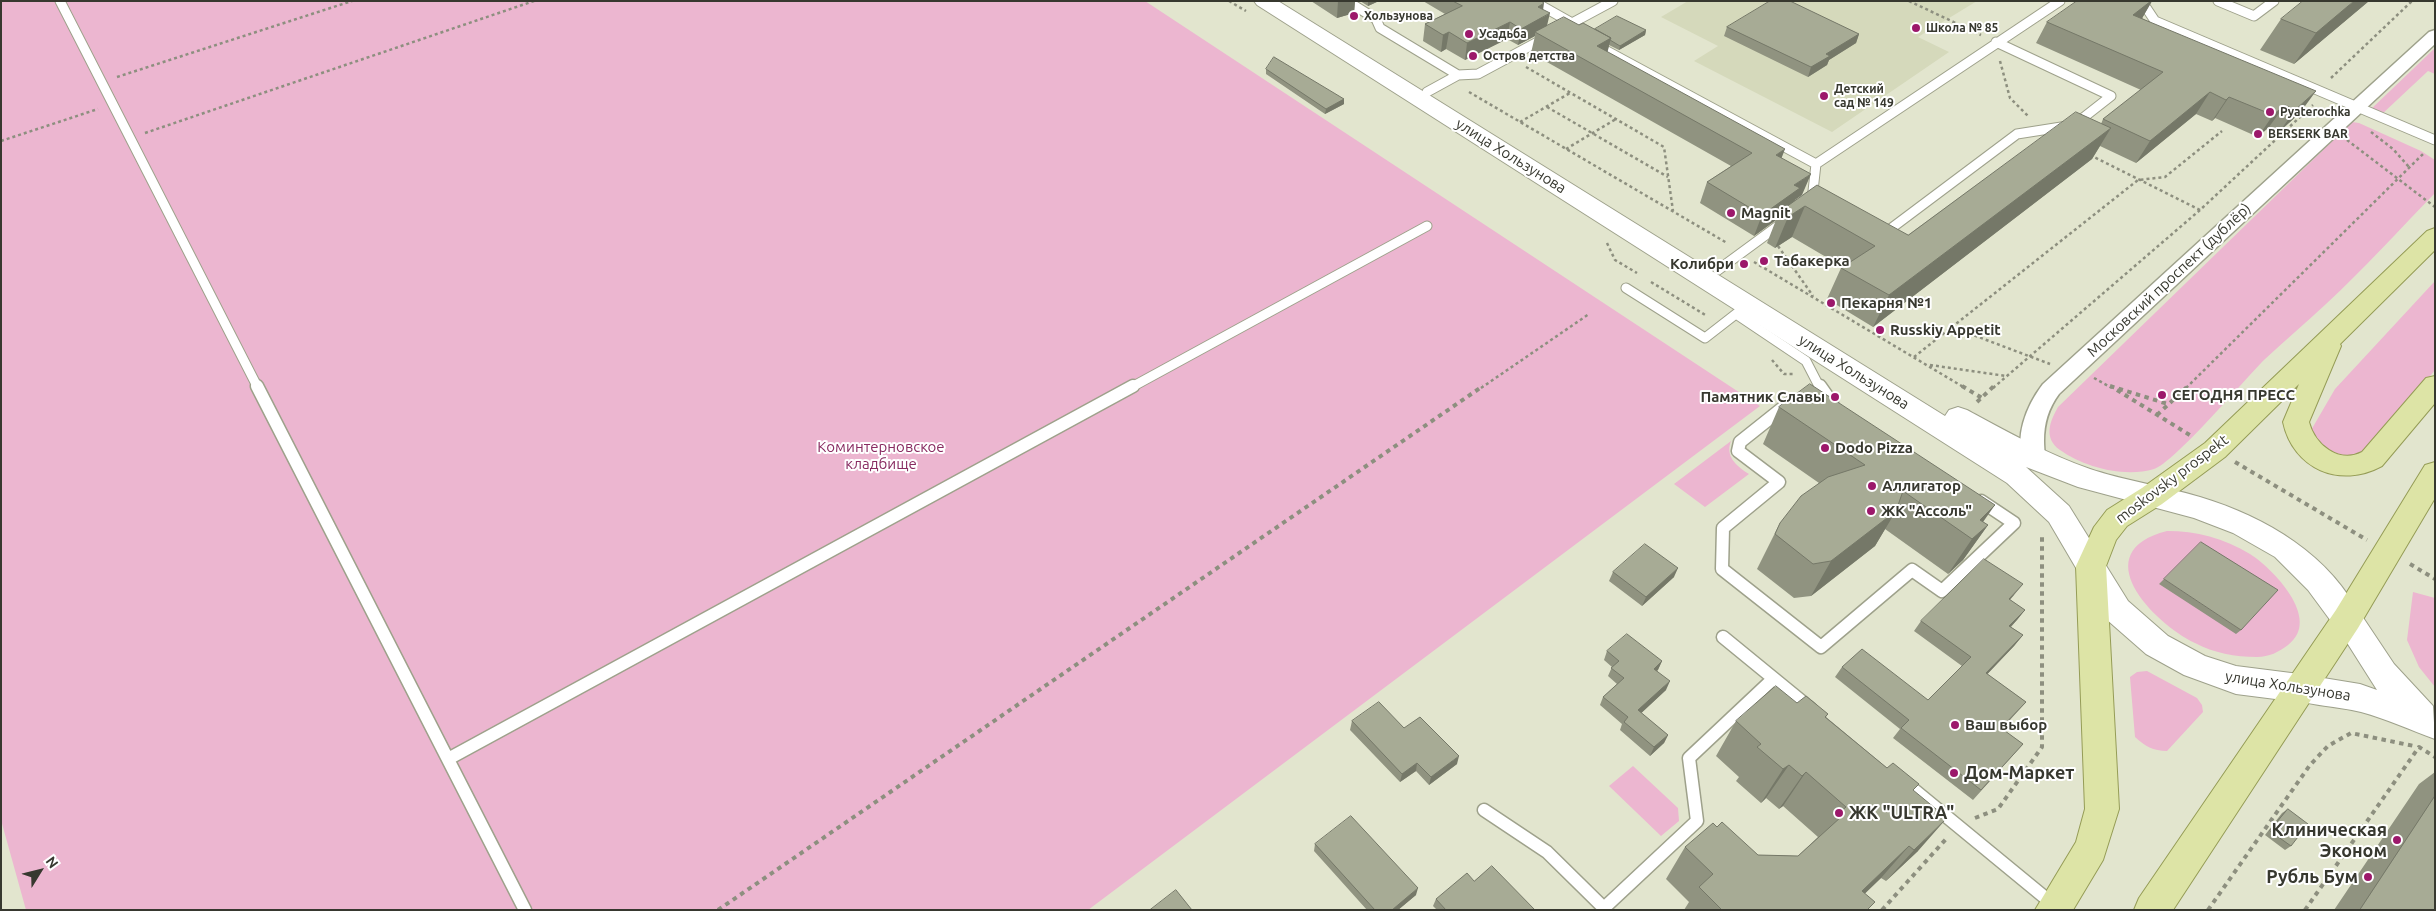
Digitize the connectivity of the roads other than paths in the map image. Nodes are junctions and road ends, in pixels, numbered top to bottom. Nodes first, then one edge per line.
1 (60, 1) edge
2 (1264, 1) edge
3 (1280, 1) edge
4 (1347, 1) edge
5 (1532, 1) edge
6 (1613, 1) edge
7 (2060, 1) edge
8 (2133, 1) edge
9 (2218, 1) edge
10 (2274, 1) edge
11 (2148, 4) edge
12 (1570, 28) junction
13 (2435, 36) edge
14 (1581, 37) edge
15 (1996, 42) junction
16 (1458, 75) junction
17 (1427, 92) junction
18 (2349, 113) junction
19 (2434, 143) edge
20 (1816, 164) junction
21 (1813, 205) edge
22 (1791, 217) edge
23 (1427, 226) dead end
24 (1870, 234) edge
25 (2435, 236) edge
26 (1718, 270) junction
27 (1626, 288) dead end
28 (1741, 310) junction
29 (2331, 338) junction
30 (2435, 385) edge
31 (1812, 394) junction
32 (1845, 412) edge
33 (2034, 459) junction
34 (2435, 474) edge
35 (1974, 496) edge
36 (2152, 496) junction
37 (2091, 566) junction
38 (2347, 619) junction
39 (1723, 637) dead end
40 (1773, 679) junction
41 (2299, 688) junction
42 (1820, 716) edge
43 (2427, 734) edge
44 (448, 759) junction
45 (1890, 770) edge
46 (1484, 810) dead end
47 (2054, 908) edge
48 (1605, 909) edge
49 (525, 910) edge
50 (2152, 910) edge

1 - 44 lane
2 - 28 main road, улица Хользунова
3 - 17 main road, улица Хользунова
4 - 16 lane
5 - 12 lane
6 - 12 lane
7 - 15 lane
8 - 11 lane
9 - 10 lane
11 - 18 lane
12 - 16 lane
13 - 18 street, Московский проспект (дублёр)
14 - 20 lane
15 - 20 lane
15 - 24 lane
16 - 17 lane
17 - 26 main road, улица Хользунова
18 - 19 lane
18 - 33 street, Московский проспект (дублёр)
20 - 21 lane
22 - 26 lane
23 - 44 lane
25 - 29 main road, moskovsky prospekt
26 - 33 main road, улица Хользунова
27 - 28 lane
28 - 31 lane
28 - 37 main road, улица Хользунова
29 - 30 main road
29 - 36 main road, moskovsky prospekt
31 - 32 lane
31 - 35 lane
33 - 36 main road, улица Хользунова
34 - 38 main road
36 - 37 main road, moskovsky prospekt
36 - 38 main road, улица Хользунова
37 - 41 main road, улица Хользунова
37 - 47 main road, moskovsky prospekt
38 - 41 main road
38 - 43 main road, улица Хользунова
39 - 40 lane
40 - 42 lane
40 - 48 lane
41 - 43 main road, улица Хользунова
41 - 50 main road
44 - 49 lane
45 - 47 lane
46 - 48 lane

